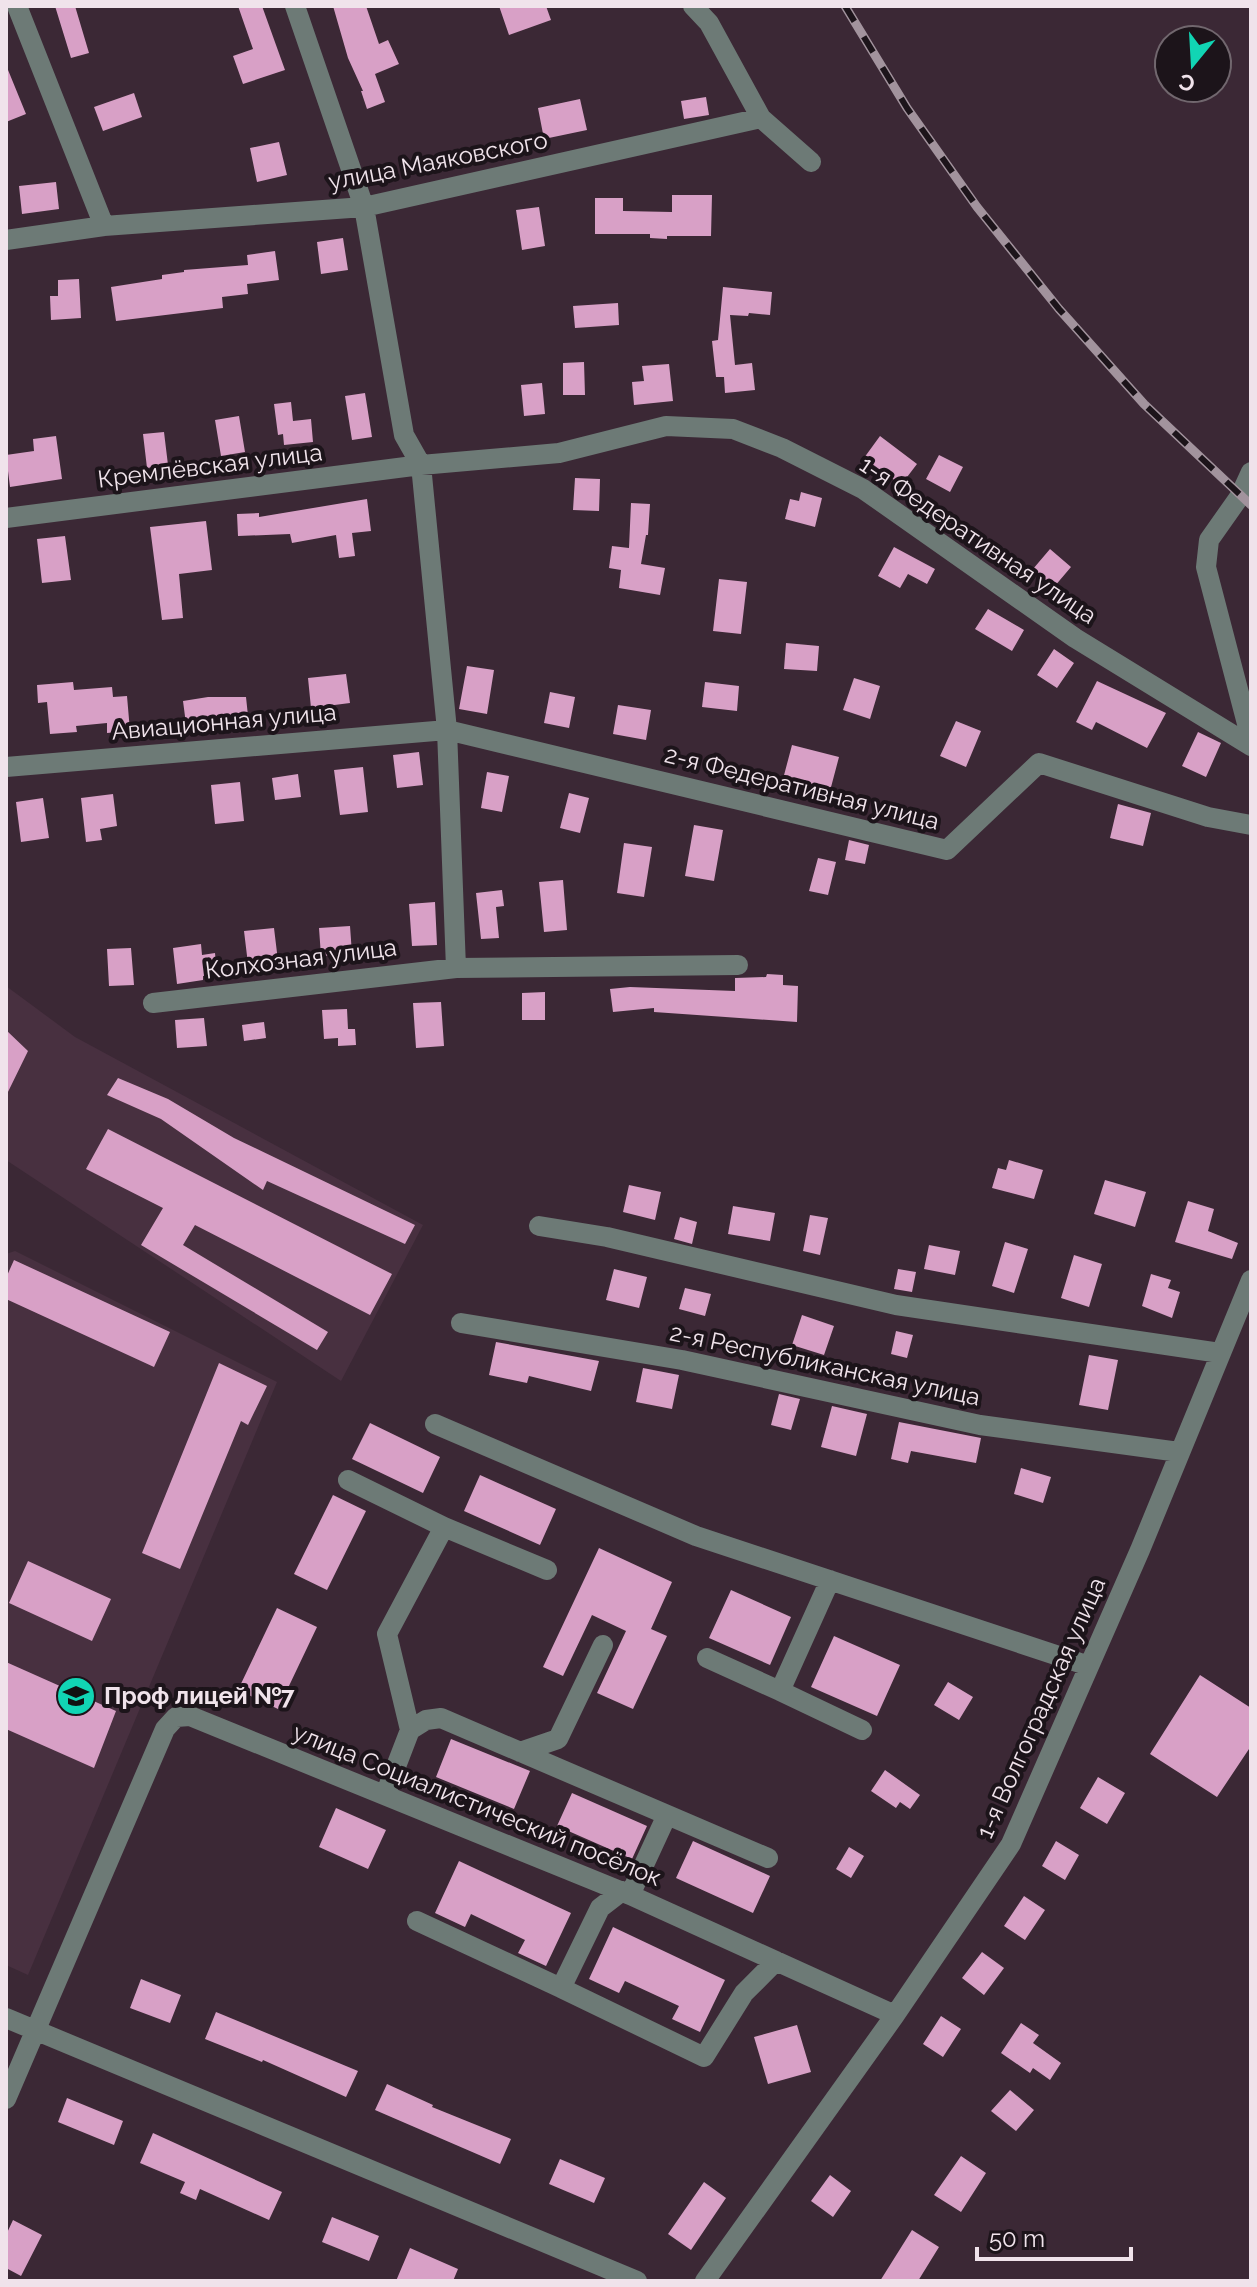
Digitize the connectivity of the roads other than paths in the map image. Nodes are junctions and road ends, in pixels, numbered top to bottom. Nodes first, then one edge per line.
1 (17, 6) edge
2 (295, 6) edge
3 (693, 6) edge
4 (761, 118) junction
5 (811, 162) dead end
6 (364, 207) junction
7 (104, 226) junction
8 (6, 240) edge
9 (421, 465) junction
10 (1251, 472) edge
11 (6, 518) edge
12 (447, 730) junction
13 (1251, 739) edge
14 (1251, 746) edge
15 (6, 767) edge
16 (1251, 825) edge
17 (738, 965) dead end
18 (456, 968) junction
19 (153, 1003) dead end
20 (539, 1226) dead end
21 (1251, 1280) edge
22 (461, 1323) dead end
23 (1220, 1353) junction
24 (435, 1424) dead end
25 (1179, 1452) junction
26 (348, 1480) dead end
27 (444, 1527) junction
28 (547, 1570) dead end
29 (830, 1580) junction
30 (603, 1645) dead end
31 (707, 1658) dead end
32 (1089, 1666) junction
33 (780, 1691) junction
34 (410, 1730) junction
35 (862, 1730) dead end
36 (520, 1752) junction
37 (385, 1795) junction
38 (667, 1815) junction
39 (768, 1858) dead end
40 (626, 1893) junction
41 (417, 1921) dead end
42 (776, 1961) junction
43 (561, 1988) junction
44 (895, 2015) junction
45 (6, 2018) edge
46 (36, 2032) junction
47 (6, 2099) edge
48 (637, 2281) edge
49 (705, 2281) edge

1 - 7 street
2 - 6 street
3 - 4 street
4 - 5 street
4 - 6 street, улица Маяковского
6 - 7 street, улица Маяковского
6 - 9 street
7 - 8 street, улица Маяковского
9 - 11 street, Кремлёвская улица
9 - 12 street
9 - 14 street, 1-я Федеративная улица
10 - 13 street
12 - 15 street, Авиационная улица
12 - 16 street, 2-я Федеративная улица
12 - 18 street
17 - 18 street
18 - 19 street, Колхозная улица
20 - 23 street
21 - 23 street, 1-я Волгоградская улица
22 - 25 street, 2-я Республиканская улица
23 - 25 street, 1-я Волгоградская улица
24 - 29 street
25 - 32 street, 1-я Волгоградская улица
26 - 27 street
27 - 28 street
27 - 34 street
29 - 32 street
29 - 33 street
30 - 36 street
31 - 33 street
32 - 44 street, 1-я Волгоградская улица
33 - 35 street
34 - 36 street
34 - 37 street
36 - 38 street
37 - 40 street, улица Социалистический посёлок
37 - 46 street, улица Социалистический посёлок
38 - 39 street
38 - 40 street
40 - 42 street, улица Социалистический посёлок
40 - 43 street
41 - 43 street
42 - 43 street
42 - 44 street, улица Социалистический посёлок
44 - 49 street, 1-я Волгоградская улица
45 - 46 street
46 - 47 street, улица Социалистический посёлок
46 - 48 street

